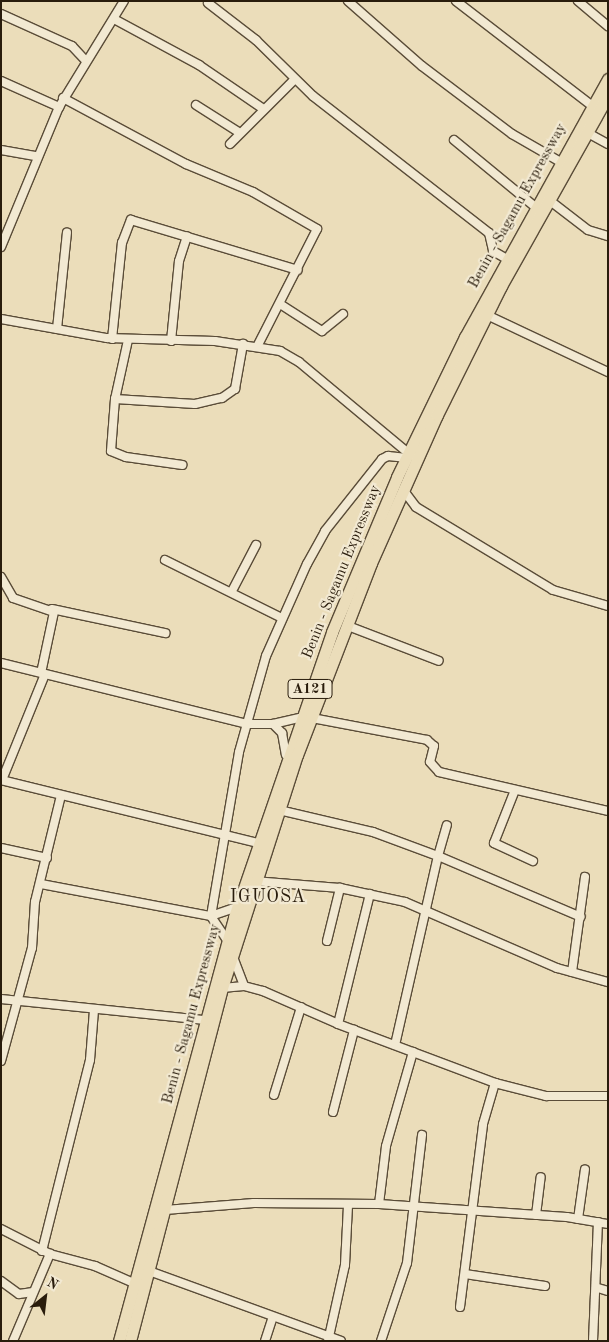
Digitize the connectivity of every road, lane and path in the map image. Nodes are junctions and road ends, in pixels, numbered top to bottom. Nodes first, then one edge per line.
1 (124, 1) edge
2 (348, 1) edge
3 (456, 1) edge
4 (578, 1) edge
5 (208, 3) dead end
6 (1, 14) edge
7 (114, 19) junction
8 (608, 26) edge
9 (85, 60) junction
10 (608, 79) edge
11 (294, 80) junction
12 (1, 81) edge
13 (608, 94) edge
14 (63, 98) junction
15 (196, 105) dead end
16 (59, 107) junction
17 (262, 108) junction
18 (595, 108) junction
19 (586, 132) junction
20 (240, 133) junction
21 (454, 140) dead end
22 (230, 144) dead end
23 (608, 144) edge
24 (1, 150) edge
25 (36, 156) junction
26 (559, 161) junction
27 (549, 200) junction
28 (534, 206) junction
29 (4, 232) edge
30 (67, 234) dead end
31 (187, 236) junction
32 (608, 236) edge
33 (1, 247) edge
34 (505, 258) junction
35 (298, 270) junction
36 (497, 284) junction
37 (280, 304) junction
38 (343, 314) dead end
39 (487, 315) junction
40 (1, 319) edge
41 (58, 329) junction
42 (112, 339) junction
43 (128, 340) junction
44 (172, 341) junction
45 (243, 344) junction
46 (258, 345) junction
47 (608, 372) edge
48 (115, 398) junction
49 (411, 457) junction
50 (182, 465) dead end
51 (404, 491) junction
52 (256, 545) dead end
53 (165, 560) dead end
54 (1, 577) edge
55 (232, 591) junction
56 (608, 606) edge
57 (52, 610) junction
58 (282, 618) junction
59 (348, 626) junction
60 (165, 633) dead end
61 (439, 660) dead end
62 (1, 663) edge
63 (43, 673) junction
64 (300, 718) junction
65 (312, 718) junction
66 (247, 724) junction
67 (273, 724) junction
68 (286, 756) junction
69 (2, 780) edge
70 (515, 790) junction
71 (61, 795) junction
72 (279, 810) junction
73 (608, 811) edge
74 (447, 825) dead end
75 (225, 837) junction
76 (257, 843) junction
77 (1, 848) edge
78 (438, 856) junction
79 (47, 858) junction
80 (533, 861) dead end
81 (585, 877) dead end
82 (254, 881) junction
83 (41, 884) junction
84 (340, 888) junction
85 (370, 894) junction
86 (237, 906) junction
87 (427, 911) junction
88 (211, 916) junction
89 (581, 917) junction
90 (227, 940) junction
91 (328, 941) dead end
92 (232, 955) junction
93 (572, 972) junction
94 (608, 982) edge
95 (244, 986) junction
96 (222, 988) junction
97 (1, 1000) edge
98 (19, 1003) junction
99 (301, 1007) junction
100 (94, 1010) junction
101 (203, 1020) junction
102 (338, 1024) junction
103 (354, 1030) junction
104 (211, 1031) junction
105 (395, 1045) junction
106 (413, 1052) junction
107 (1, 1061) edge
108 (495, 1083) junction
109 (274, 1095) dead end
110 (608, 1096) edge
111 (333, 1112) dead end
112 (422, 1135) dead end
113 (584, 1169) dead end
114 (541, 1177) dead end
115 (378, 1204) junction
116 (348, 1205) junction
117 (412, 1209) junction
118 (165, 1210) junction
119 (472, 1212) junction
120 (536, 1215) junction
121 (578, 1219) junction
122 (598, 1222) junction
123 (608, 1223) edge
124 (1, 1229) edge
125 (46, 1252) junction
126 (149, 1271) junction
127 (465, 1274) junction
128 (1, 1281) edge
129 (136, 1284) junction
130 (544, 1286) dead end
131 (598, 1288) junction
132 (608, 1291) edge
133 (33, 1292) junction
134 (460, 1307) dead end
135 (273, 1317) junction
136 (328, 1339) edge
137 (13, 1341) edge
138 (120, 1341) edge
139 (130, 1341) edge
140 (265, 1341) edge
141 (341, 1341) edge
142 (381, 1341) edge
143 (593, 1341) edge

1 - 7 street
2 - 26 street
3 - 18 street
4 - 8 street
5 - 11 street
6 - 9 street
7 - 9 street
7 - 17 street
9 - 14 street
10 - 18 highway, Benin - Sagamu Expressway / A121
11 - 17 street
11 - 34 street
12 - 16 street
13 - 18 highway, A121
14 - 16 street
14 - 35 street
15 - 20 street
16 - 25 street
17 - 20 street
18 - 19 highway, A121
18 - 26 highway, Benin - Sagamu Expressway / A121
19 - 23 street
19 - 27 highway, A121
20 - 22 street
21 - 28 street
24 - 25 street
25 - 29 street
26 - 28 highway, Benin - Sagamu Expressway / A121
27 - 32 street
27 - 36 highway, A121
28 - 34 highway, Benin - Sagamu Expressway / A121
29 - 33 street
30 - 41 street
31 - 35 street
31 - 42 street
31 - 44 street
34 - 36 highway, Benin - Sagamu Expressway / A121
35 - 37 street
36 - 39 highway, A121
36 - 49 highway, Benin - Sagamu Expressway / A121
37 - 38 street
37 - 46 street
39 - 47 street
39 - 49 highway, A121
40 - 41 street
41 - 42 street
42 - 43 street
43 - 44 street
43 - 48 street
44 - 45 street
45 - 46 street
45 - 48 street
46 - 49 street
48 - 50 street
49 - 51 highway, A121
49 - 58 street
49 - 64 highway, Benin - Sagamu Expressway / A121
51 - 56 street
51 - 59 highway, A121
52 - 55 street
53 - 55 street
54 - 57 street
55 - 58 street
57 - 60 street
57 - 63 street
58 - 66 street
59 - 61 street
59 - 65 highway, A121
62 - 63 street
63 - 66 street
63 - 69 street
64 - 67 street
64 - 68 highway, Benin - Sagamu Expressway / A121
65 - 70 street
65 - 72 highway, A121
66 - 67 street
66 - 75 street
67 - 68 street
68 - 76 highway, Benin - Sagamu Expressway / A121
69 - 71 street
70 - 73 street
70 - 80 street
71 - 75 street
71 - 79 street
72 - 78 street
72 - 82 highway, A121
74 - 78 street
75 - 76 street
75 - 88 street
76 - 86 highway, Benin - Sagamu Expressway / A121
77 - 79 street
78 - 87 street
78 - 89 street
79 - 83 street
81 - 89 street
82 - 84 street
82 - 92 highway, A121
83 - 88 street
83 - 98 street
84 - 85 street
84 - 91 street
85 - 87 street
85 - 102 street
86 - 88 street
86 - 90 highway, Benin - Sagamu Expressway / A121
87 - 93 street
87 - 105 street
88 - 90 street
89 - 93 street
90 - 101 highway, Benin - Sagamu Expressway / A121
92 - 95 street
92 - 96 highway, A121
93 - 94 street
95 - 96 street
95 - 99 street
96 - 104 highway, A121
97 - 98 street
98 - 100 street
98 - 107 street
99 - 102 street
99 - 109 street
100 - 101 street
100 - 125 street
101 - 104 street
101 - 129 highway, Benin - Sagamu Expressway / A121
102 - 103 street
103 - 105 street
103 - 111 street
104 - 118 highway, A121
105 - 106 street
106 - 108 street
106 - 115 street
108 - 110 street
108 - 119 street
112 - 117 street
113 - 121 street
114 - 120 street
115 - 116 street
115 - 117 street
116 - 118 street
116 - 136 street
117 - 119 street
117 - 142 street
118 - 126 highway, A121
119 - 120 street
119 - 127 street
120 - 121 street
121 - 122 street
122 - 123 street
122 - 131 street
124 - 125 street
125 - 129 street
125 - 133 street
126 - 135 street
126 - 139 highway, A121
127 - 130 street
127 - 134 street
128 - 133 street
129 - 138 highway, Benin - Sagamu Expressway / A121
131 - 132 street
131 - 143 street
133 - 137 street
135 - 136 street
135 - 140 street
136 - 141 street

